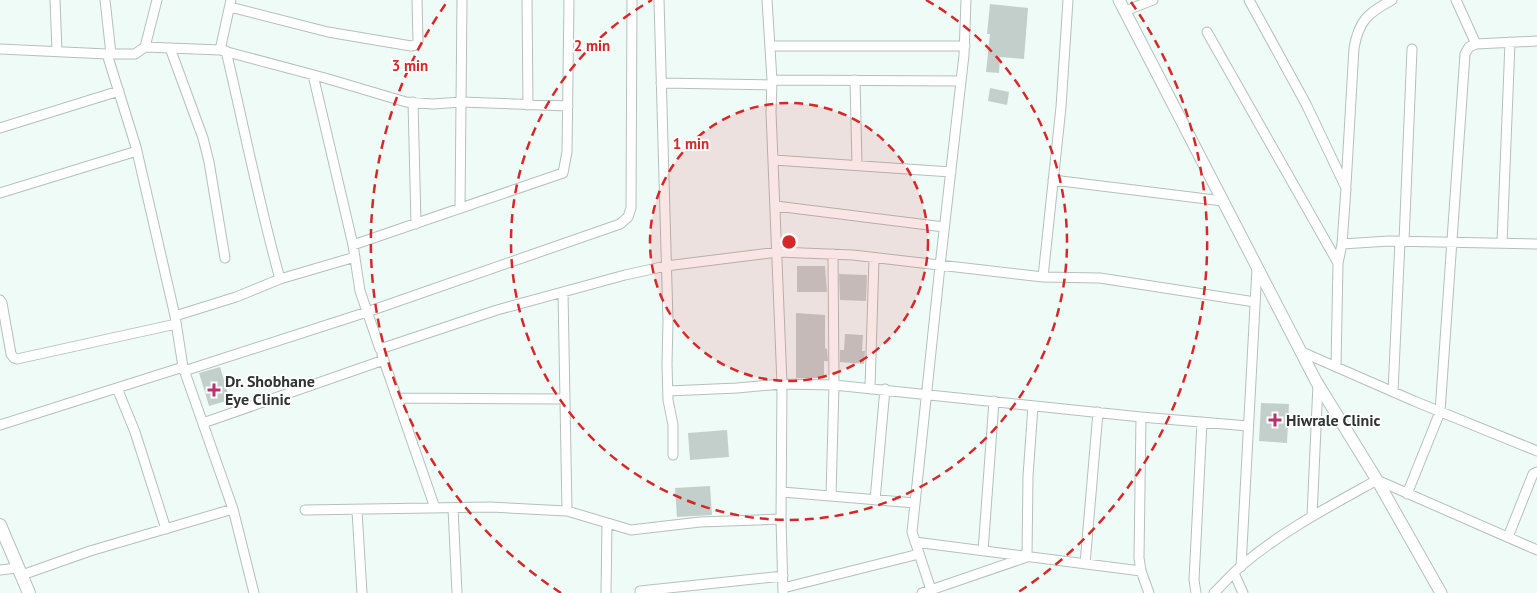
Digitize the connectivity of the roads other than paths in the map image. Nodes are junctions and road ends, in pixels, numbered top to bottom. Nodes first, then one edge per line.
1 (55, 0) edge
2 (105, 0) edge
3 (157, 0) edge
4 (417, 0) edge
5 (462, 0) edge
6 (527, 0) edge
7 (569, 0) edge
8 (632, 0) edge
9 (659, 0) edge
10 (767, 0) edge
11 (966, 0) edge
12 (1068, 0) edge
13 (1119, 0) edge
14 (1154, 0) edge
15 (1249, 0) edge
16 (1392, 0) edge
17 (1456, 0) edge
18 (230, 4) edge
19 (1125, 11) junction
20 (1207, 32) dead end
21 (1537, 41) edge
22 (1510, 42) junction
23 (1476, 44) junction
24 (770, 46) junction
25 (965, 46) junction
26 (144, 47) junction
27 (170, 48) junction
28 (1412, 48) dead end
29 (0, 49) edge
30 (57, 51) junction
31 (223, 51) junction
32 (109, 54) junction
33 (313, 75) junction
34 (855, 80) junction
35 (961, 81) junction
36 (771, 82) junction
37 (661, 83) junction
38 (119, 91) junction
39 (413, 102) junction
40 (462, 102) junction
41 (528, 105) junction
42 (568, 106) junction
43 (0, 128) edge
44 (137, 151) junction
45 (774, 160) junction
46 (857, 165) junction
47 (951, 172) junction
48 (1053, 180) junction
49 (1346, 188) junction
50 (0, 193) edge
51 (1222, 201) junction
52 (776, 206) junction
53 (460, 208) junction
54 (416, 224) junction
55 (944, 227) junction
56 (1402, 241) junction
57 (1453, 242) junction
58 (1502, 243) junction
59 (1342, 244) junction
60 (1537, 244) edge
61 (353, 245) junction
62 (778, 252) junction
63 (833, 254) junction
64 (355, 257) junction
65 (224, 258) dead end
66 (874, 258) junction
67 (1338, 263) junction
68 (666, 266) junction
69 (940, 266) junction
70 (1257, 268) junction
71 (1043, 277) junction
72 (280, 279) junction
73 (563, 292) junction
74 (0, 300) edge
75 (1255, 302) junction
76 (367, 312) junction
77 (176, 320) junction
78 (380, 349) junction
79 (1302, 352) junction
80 (384, 360) junction
81 (1336, 367) junction
82 (184, 369) junction
83 (782, 384) junction
84 (1318, 384) junction
85 (834, 385) junction
86 (117, 388) junction
87 (870, 388) junction
88 (885, 389) junction
89 (668, 391) junction
90 (1393, 392) junction
91 (927, 394) junction
92 (397, 398) junction
93 (565, 399) junction
94 (994, 401) junction
95 (1034, 406) junction
96 (1098, 412) junction
97 (1440, 412) junction
98 (1141, 417) junction
99 (1202, 422) junction
100 (203, 424) junction
101 (0, 425) edge
102 (1248, 426) junction
103 (1537, 451) edge
104 (674, 455) dead end
105 (1537, 472) edge
106 (1377, 480) junction
107 (782, 492) junction
108 (1407, 494) junction
109 (831, 496) junction
110 (875, 500) junction
111 (915, 504) junction
112 (435, 508) junction
113 (454, 508) junction
114 (233, 510) junction
115 (305, 510) dead end
116 (357, 511) junction
117 (567, 511) junction
118 (1312, 516) junction
119 (781, 519) junction
120 (607, 523) junction
121 (0, 525) edge
122 (166, 529) junction
123 (1508, 537) junction
124 (915, 542) junction
125 (1537, 550) edge
126 (983, 551) junction
127 (919, 554) junction
128 (1027, 557) junction
129 (1086, 564) junction
130 (0, 570) edge
131 (1238, 570) junction
132 (19, 571) junction
133 (1141, 571) junction
134 (783, 576) junction
135 (640, 591) dead end
136 (783, 591) edge
137 (928, 592) edge
138 (29, 593) edge
139 (254, 593) edge
140 (362, 593) edge
141 (456, 593) edge
142 (606, 593) edge
143 (1148, 593) edge
144 (1196, 593) edge
145 (1214, 593) edge
146 (1243, 593) edge
147 (1441, 593) edge

1 - 30 street
2 - 32 street
3 - 26 street
4 - 18 street
5 - 40 street
6 - 41 street
7 - 42 street
8 - 76 street
9 - 37 street
10 - 24 street
11 - 25 street
12 - 48 street
13 - 19 street
14 - 19 street
15 - 49 street
16 - 49 street
17 - 23 street
18 - 31 street
19 - 51 street
20 - 67 street
21 - 22 street
22 - 23 street
22 - 58 street
23 - 57 street
24 - 25 street
24 - 36 street
25 - 35 street
26 - 27 street
26 - 32 street
27 - 31 street
27 - 65 street
28 - 56 street
29 - 30 street
30 - 32 street
31 - 33 street
31 - 72 street
32 - 38 street
33 - 39 street
33 - 61 street
34 - 35 street
34 - 36 street
34 - 46 street
35 - 47 street
36 - 37 street
36 - 45 street
37 - 68 street
38 - 43 street
38 - 44 street
39 - 40 street
39 - 54 street
40 - 41 street
40 - 53 street
41 - 42 street
42 - 53 street
44 - 50 street
44 - 77 street
45 - 46 street
45 - 52 street
46 - 47 street
47 - 55 street
48 - 51 street
48 - 71 street
49 - 59 street
51 - 70 street
52 - 55 street
52 - 62 street
53 - 54 street
54 - 61 street
55 - 69 street
56 - 57 street
56 - 59 street
56 - 90 street
57 - 58 street
57 - 97 street
58 - 60 street
59 - 67 street
61 - 64 street
62 - 63 street
62 - 68 street
62 - 83 street
63 - 66 street
63 - 85 street
64 - 72 street
64 - 76 street
66 - 69 street
66 - 87 street
67 - 81 street
68 - 73 street
68 - 89 street
69 - 71 street
69 - 91 street
70 - 75 street
70 - 79 street
71 - 75 street
72 - 77 street
73 - 78 street
73 - 93 street
74 - 77 street
75 - 102 street
76 - 78 street
76 - 82 street
77 - 82 street
78 - 80 street
79 - 81 street
79 - 84 street
80 - 92 street
80 - 100 street
81 - 90 street
82 - 86 street
82 - 100 street
83 - 85 street
83 - 89 street
83 - 107 street
84 - 106 street
84 - 118 street
85 - 87 street
85 - 109 street
86 - 101 street
86 - 122 street
87 - 88 street
88 - 91 street
88 - 110 street
89 - 104 street
90 - 97 street
91 - 94 street
91 - 111 street
92 - 93 street
92 - 112 street
93 - 117 street
94 - 95 street
94 - 126 street
95 - 96 street
95 - 128 street
96 - 98 street
96 - 129 street
97 - 103 street
97 - 108 street
98 - 99 street
98 - 133 street
99 - 102 street
99 - 144 street
100 - 114 street
102 - 131 street
105 - 123 street
106 - 108 street
106 - 118 street
106 - 147 street
107 - 109 street
107 - 119 street
108 - 123 street
109 - 110 street
110 - 111 street
111 - 124 street
112 - 113 street
112 - 116 street
113 - 117 street
113 - 141 street
114 - 122 street
114 - 139 street
115 - 116 street
116 - 140 street
117 - 120 street
118 - 131 street
119 - 120 street
119 - 134 street
120 - 142 street
121 - 132 main road
122 - 132 street
123 - 125 street
124 - 126 street
124 - 127 street
126 - 128 street
127 - 136 street
127 - 137 street
128 - 129 street
128 - 137 street
129 - 133 street
130 - 132 street
131 - 145 street
131 - 146 street
132 - 138 main road
133 - 143 street
134 - 135 street
134 - 136 street

